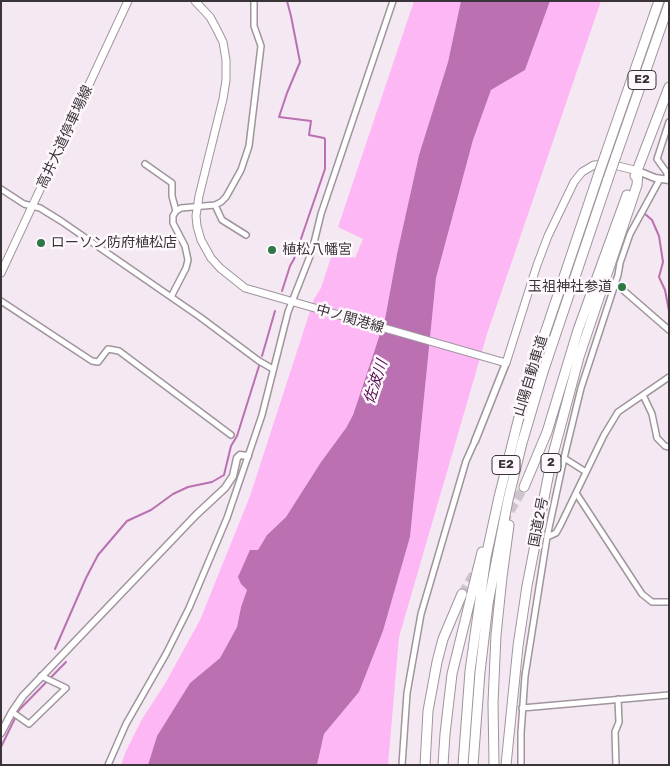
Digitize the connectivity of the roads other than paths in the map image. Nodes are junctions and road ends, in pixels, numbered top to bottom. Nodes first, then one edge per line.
1 (128, 1) edge
2 (195, 1) edge
3 (254, 1) edge
4 (659, 1) edge
5 (392, 3) edge
6 (669, 4) edge
7 (669, 87) edge
8 (669, 122) edge
9 (145, 164) dead end
10 (638, 171) junction
11 (665, 180) edge
12 (3, 190) edge
13 (1, 197) edge
14 (215, 205) junction
15 (33, 206) junction
16 (197, 206) junction
17 (176, 211) junction
18 (246, 236) dead end
19 (1, 273) edge
20 (614, 283) junction
21 (171, 297) junction
22 (1, 301) edge
23 (292, 303) junction
24 (669, 330) edge
25 (506, 363) junction
26 (274, 369) junction
27 (669, 377) edge
28 (643, 395) junction
29 (231, 435) dead end
30 (475, 441) joint
31 (522, 443) junction
32 (669, 447) edge
33 (248, 456) junction
34 (564, 458) junction
35 (586, 472) junction
36 (524, 487) tunnel mouth
37 (576, 493) junction
38 (499, 497) junction
39 (547, 537) junction
40 (462, 594) tunnel mouth
41 (669, 602) edge
42 (46, 679) junction
43 (669, 695) edge
44 (618, 699) junction
45 (522, 708) junction
46 (14, 714) junction
47 (1, 733) edge
48 (108, 765) edge
49 (402, 765) edge
50 (425, 765) edge
51 (443, 765) edge
52 (463, 765) edge
53 (473, 765) edge
54 (494, 765) edge
55 (506, 765) edge
56 (520, 765) edge
57 (616, 765) edge

1 - 15 main road, 高井大道停車場線
2 - 16 main road, 中ノ関港線
3 - 14 street
4 - 38 highway, 山陽自動車道 / E2, bridge
5 - 23 street
6 - 31 highway, 山陽自動車道 / E2, bridge
7 - 10 highway, 国道2号 / 2
8 - 11 street
9 - 17 street
10 - 11 street
10 - 25 main road
10 - 36 highway, 国道2号 / 2
10 - 55 highway, 国道2号 / 2
11 - 20 street
12 - 13 street
12 - 15 street
14 - 16 street
14 - 18 street
15 - 19 main road, 高井大道停車場線
15 - 21 street
16 - 17 street
16 - 23 main road, 中ノ関港線
17 - 21 street
20 - 24 street
20 - 34 street
21 - 26 street
22 - 29 street
23 - 25 main road, 中ノ関港線
23 - 26 street
25 - 30 street
26 - 33 street
27 - 28 street
28 - 32 street
28 - 35 street
30 - 49 street
31 - 53 highway, 山陽自動車道 / E2
31 - 54 highway
33 - 42 street
33 - 48 street
34 - 35 street
34 - 39 street
35 - 37 street
37 - 39 street
37 - 41 street
38 - 51 highway
38 - 52 highway, 山陽自動車道 / E2
39 - 45 street
40 - 50 highway
42 - 46 street
42 - 46 street
43 - 44 street
44 - 45 street
44 - 57 street
45 - 56 street
46 - 47 street

